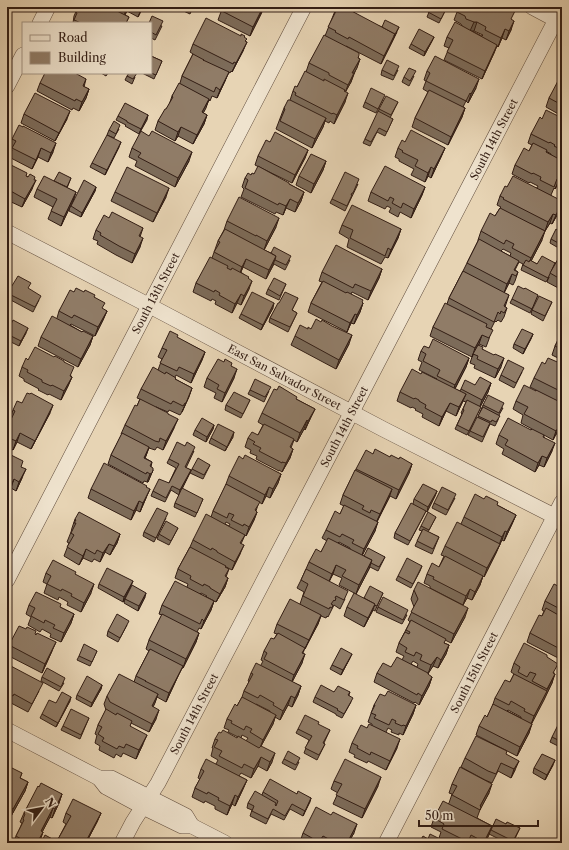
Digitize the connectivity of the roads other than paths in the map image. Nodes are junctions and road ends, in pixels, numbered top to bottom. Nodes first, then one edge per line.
1 (48, 7) edge
2 (304, 7) edge
3 (532, 7) edge
4 (560, 17) edge
5 (40, 22) edge
6 (22, 57) edge
7 (7, 86) edge
8 (7, 232) edge
9 (150, 306) junction
10 (352, 412) junction
11 (562, 502) edge
12 (558, 518) edge
13 (7, 580) edge
14 (7, 730) edge
15 (146, 802) junction
16 (122, 843) edge
17 (225, 843) edge
18 (386, 843) edge

1 - 5 street
2 - 9 street, South 13th Street
3 - 4 street
4 - 10 street, South 14th Street
6 - 7 street
8 - 9 street, East San Salvador Street
9 - 10 street, East San Salvador Street
9 - 13 street, South 13th Street
10 - 12 street, East San Salvador Street
10 - 15 street, South 14th Street
11 - 12 street, South 15th Street
12 - 18 street, South 15th Street
14 - 15 street
15 - 16 street, South 14th Street
15 - 17 street

